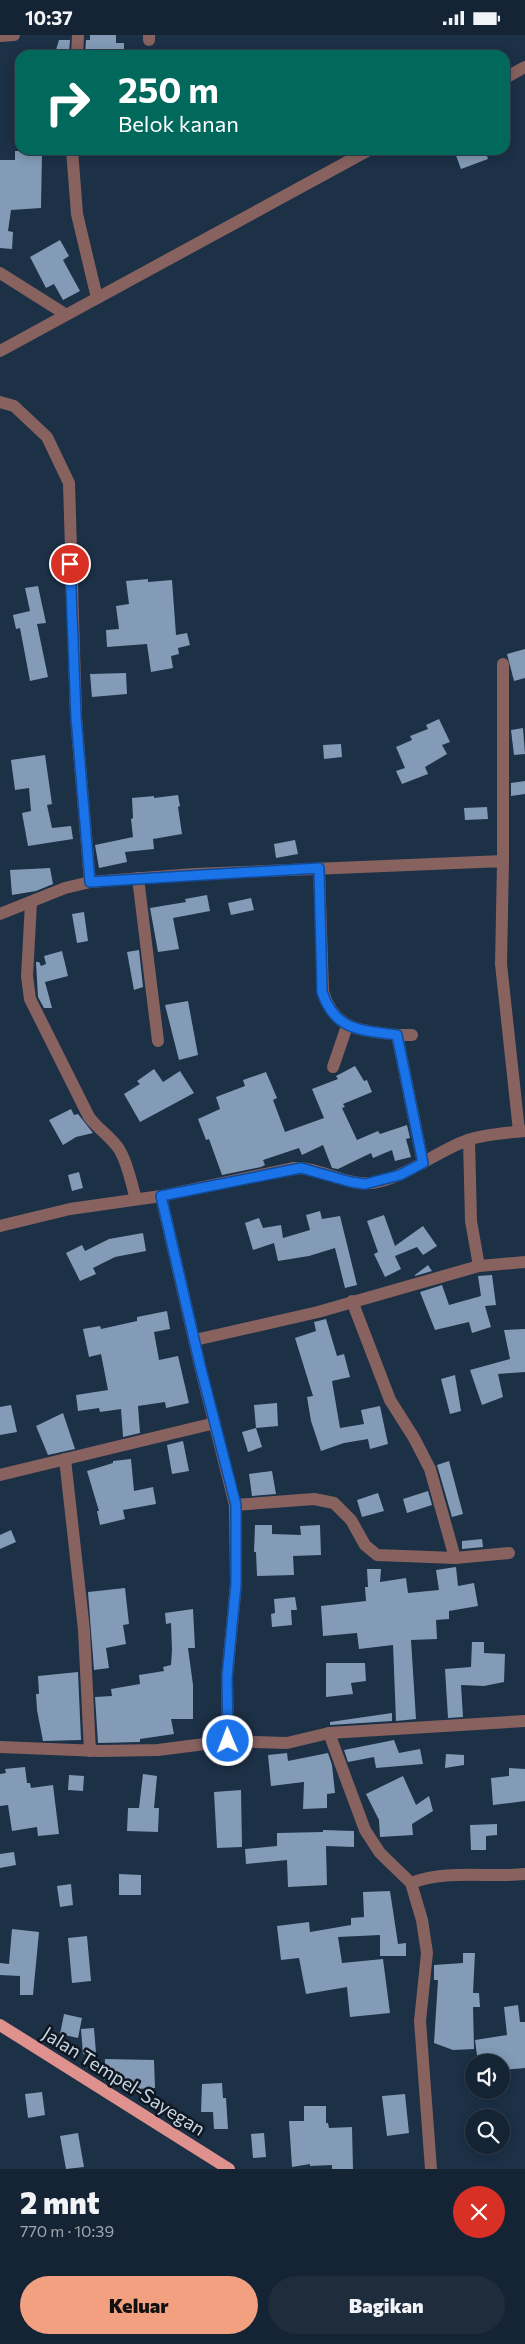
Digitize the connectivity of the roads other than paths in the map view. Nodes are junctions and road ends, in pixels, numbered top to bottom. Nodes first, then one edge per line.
1 (14, 35) edge
2 (78, 35) edge
3 (0, 36) edge
4 (77, 50) edge
5 (525, 67) edge
6 (510, 75) edge
7 (72, 155) edge
8 (360, 155) edge
9 (0, 273) edge
10 (97, 298) junction
11 (65, 314) junction
12 (0, 351) edge
13 (0, 402) edge
14 (504, 664) dead end
15 (503, 861) junction
16 (319, 868) junction
17 (138, 878) junction
18 (90, 882) junction
19 (31, 903) junction
20 (0, 914) edge
21 (347, 1026) junction
22 (397, 1035) junction
23 (412, 1035) dead end
24 (158, 1041) dead end
25 (333, 1067) dead end
26 (522, 1131) edge
27 (469, 1140) junction
28 (423, 1163) junction
29 (161, 1196) junction
30 (136, 1199) junction
31 (0, 1226) edge
32 (525, 1262) edge
33 (479, 1266) junction
34 (352, 1301) junction
35 (195, 1340) junction
36 (215, 1423) junction
37 (65, 1459) junction
38 (0, 1475) edge
39 (236, 1505) junction
40 (509, 1553) dead end
41 (455, 1557) junction
42 (525, 1721) edge
43 (329, 1733) junction
44 (228, 1741) junction
45 (0, 1747) edge
46 (90, 1751) junction
47 (525, 1874) edge
48 (411, 1883) junction
49 (0, 2025) edge
50 (228, 2169) edge
51 (431, 2169) edge

1 - 3 street
2 - 4 street
5 - 6 street
7 - 10 street
8 - 10 street
9 - 11 street
10 - 11 street
11 - 12 street
13 - 18 street
14 - 15 street
15 - 16 street
15 - 26 street
16 - 17 street
16 - 21 street
17 - 18 street
17 - 24 street
18 - 19 street
19 - 20 street
19 - 30 street
21 - 22 street
21 - 25 street
22 - 23 street
22 - 28 street
26 - 27 street
27 - 28 street
27 - 33 street
28 - 29 street
29 - 30 street
29 - 35 street
30 - 31 street
32 - 33 street
33 - 34 street
34 - 35 street
34 - 41 street
35 - 36 street
36 - 37 street
36 - 39 street
37 - 38 street
37 - 46 street
39 - 41 street
39 - 44 street
40 - 41 street
42 - 43 street
43 - 44 street
43 - 48 street
44 - 46 street
45 - 46 street
47 - 48 street
48 - 51 street
49 - 50 main road, Jalan Tempel-Sayegan

